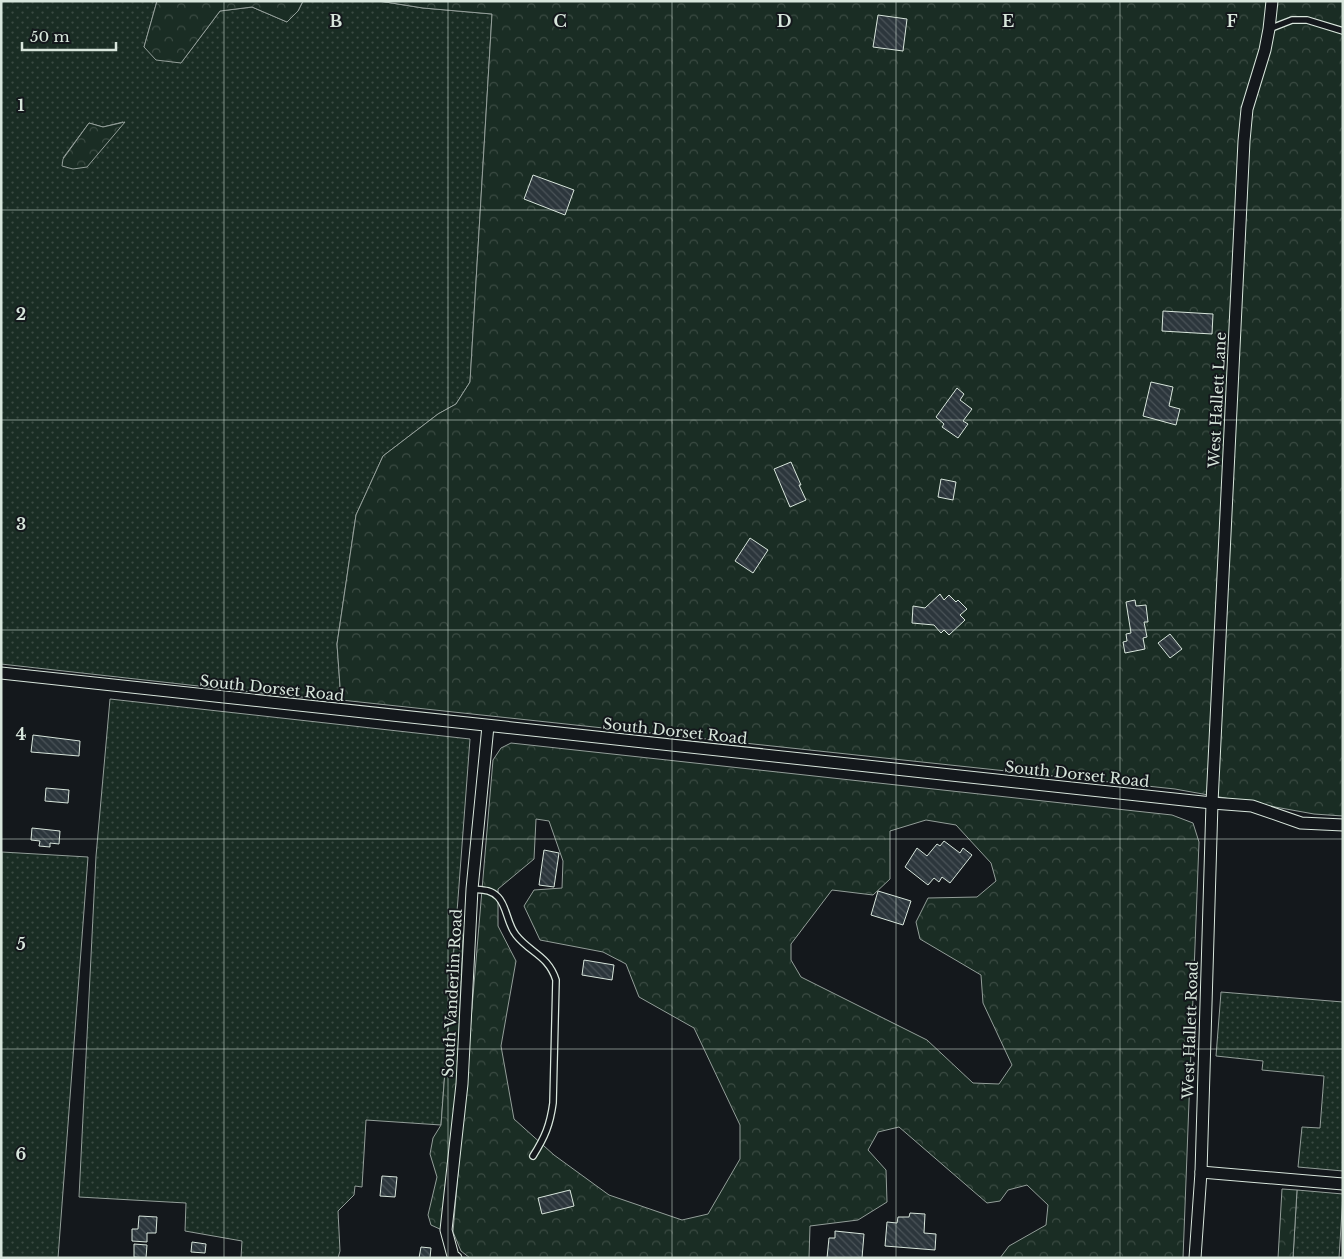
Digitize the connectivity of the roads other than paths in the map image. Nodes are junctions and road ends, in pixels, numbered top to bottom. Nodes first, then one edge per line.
1 (1272, 1) edge
2 (1269, 29) junction
3 (1343, 31) edge
4 (1, 673) edge
5 (488, 726) junction
6 (1212, 803) junction
7 (1343, 825) edge
8 (472, 889) junction
9 (533, 1156) dead end
10 (1200, 1172) junction
11 (1343, 1184) edge
12 (456, 1258) edge
13 (1195, 1258) edge

1 - 2 street, West Hallett Lane
2 - 3 lane
2 - 6 street, West Hallett Lane
4 - 5 street, South Dorset Road
5 - 6 street, South Dorset Road
5 - 8 street, South Vanderlin Road
6 - 7 street, South Dorset Road
6 - 10 street, West Hallett Road
8 - 9 lane
8 - 12 street, South Vanderlin Road
10 - 11 street
10 - 13 street, West Hallett Road

